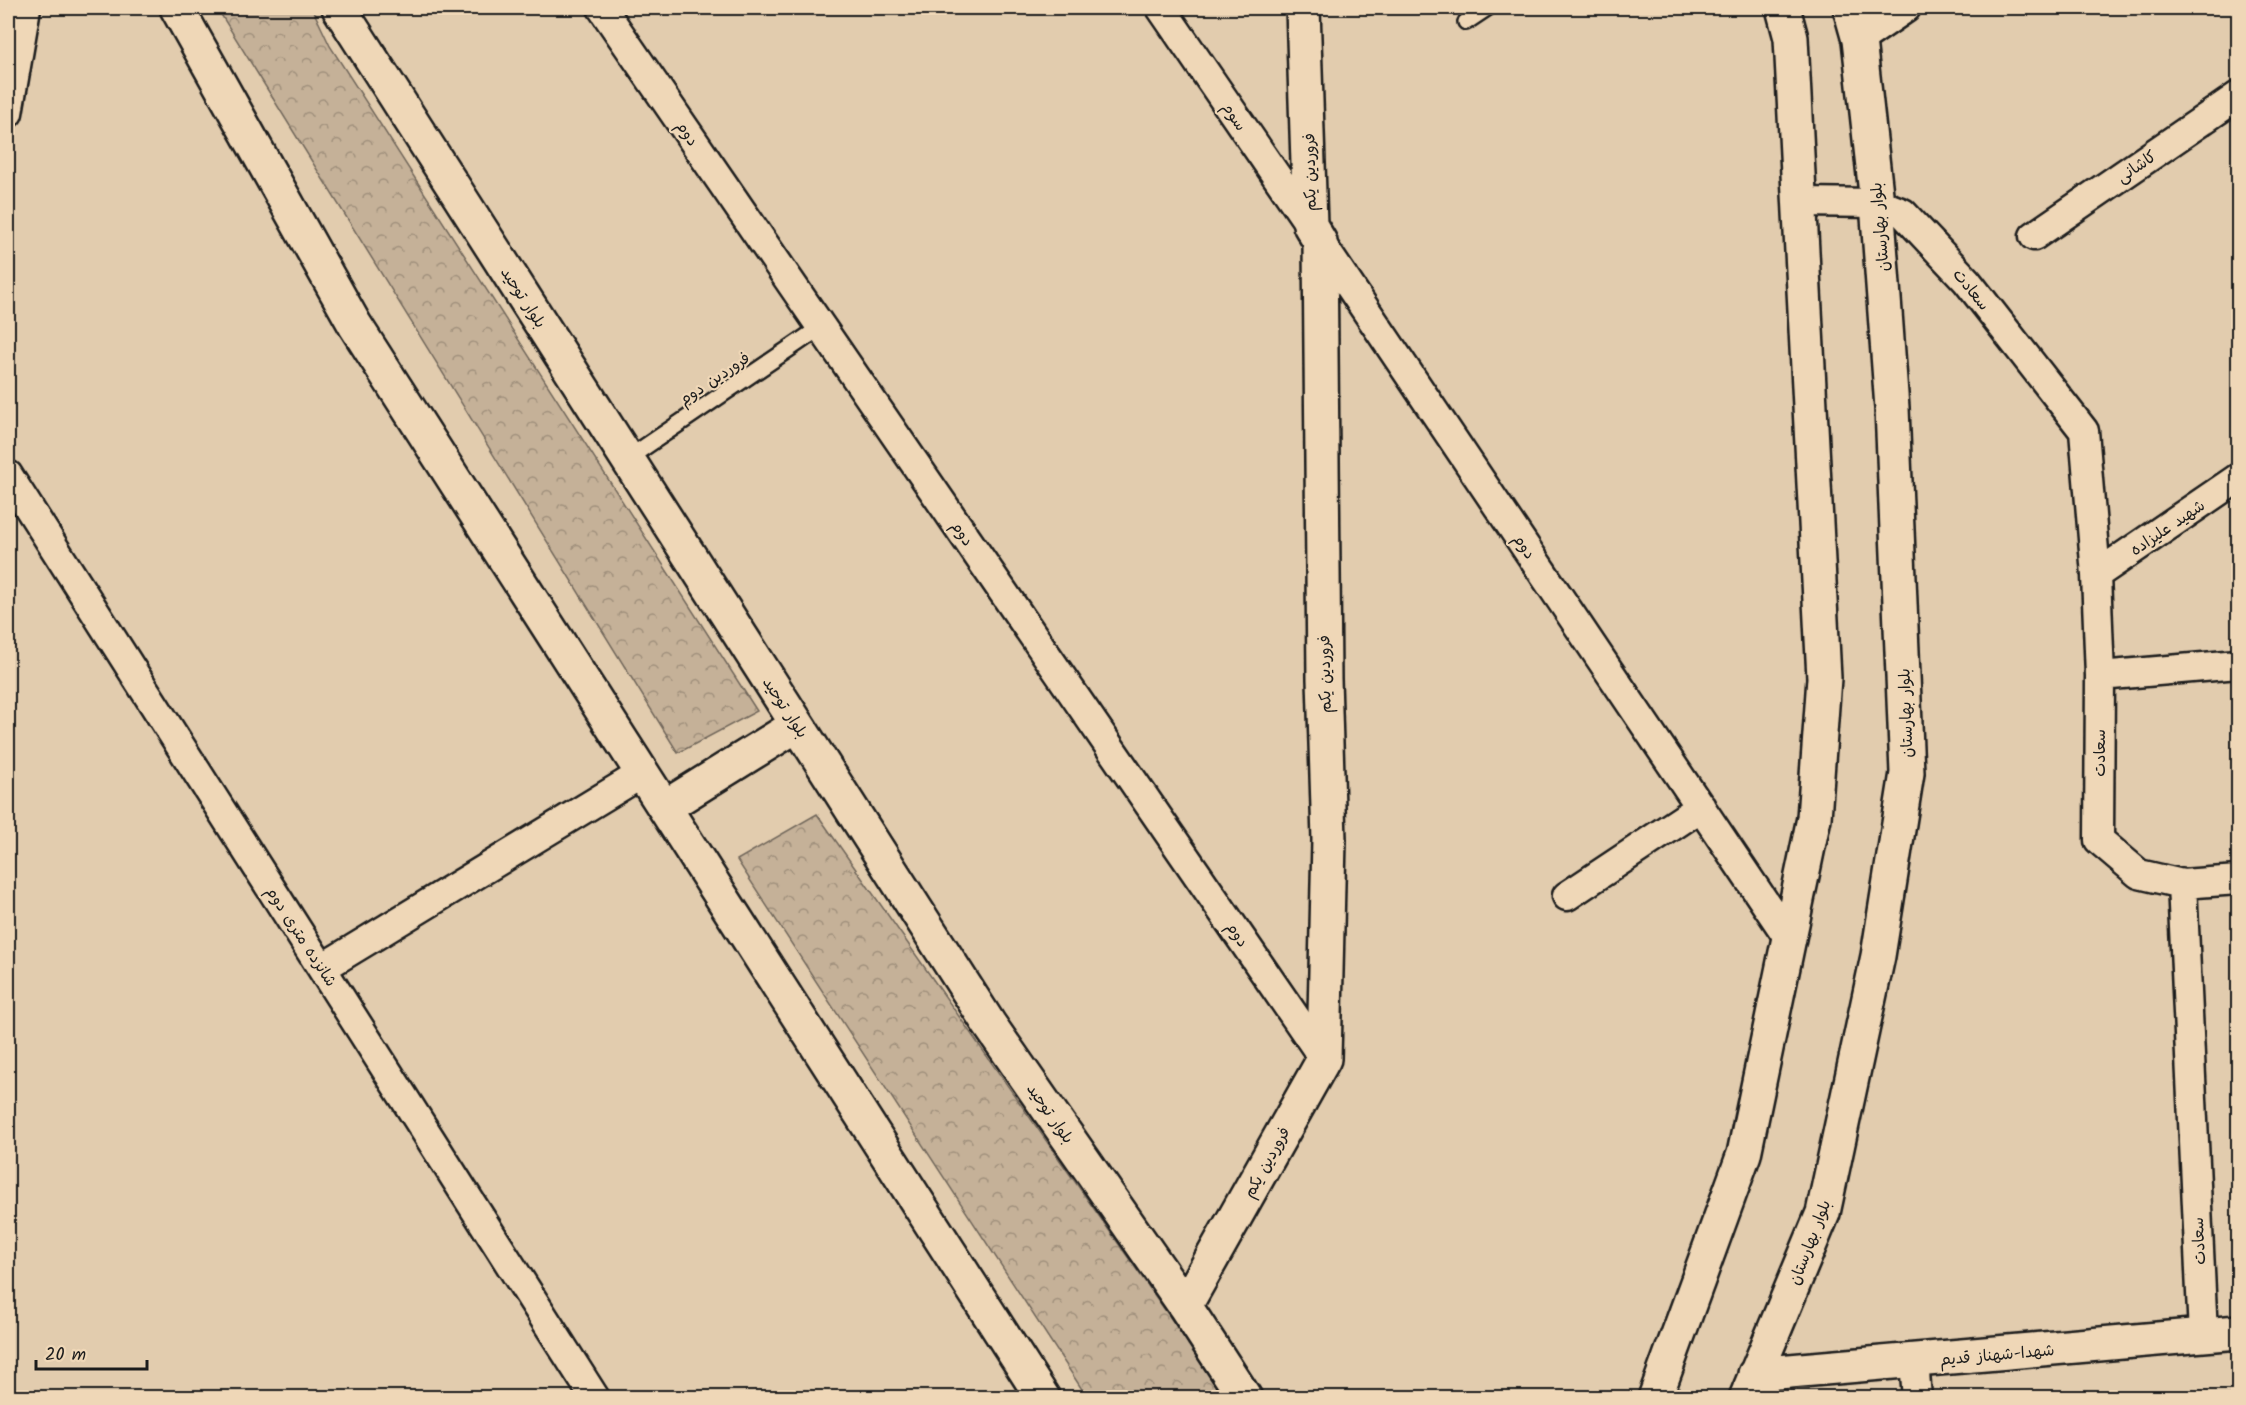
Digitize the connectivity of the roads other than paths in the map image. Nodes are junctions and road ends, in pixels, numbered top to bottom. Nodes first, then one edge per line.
1 (26, 8) edge
2 (177, 8) edge
3 (339, 8) edge
4 (602, 8) edge
5 (1161, 8) edge
6 (1303, 8) edge
7 (1487, 8) edge
8 (1783, 8) edge
9 (1850, 8) edge
10 (1906, 8) edge
11 (1466, 22) dead end
12 (1859, 40) junction
13 (2238, 96) edge
14 (8, 113) edge
15 (1800, 202) junction
16 (1877, 203) junction
17 (1315, 234) junction
18 (2034, 236) dead end
19 (821, 327) junction
20 (627, 459) junction
21 (8, 475) edge
22 (2238, 478) edge
23 (2096, 575) junction
24 (2238, 664) edge
25 (2100, 676) junction
26 (797, 725) junction
27 (643, 773) junction
28 (665, 807) junction
29 (1701, 807) junction
30 (2238, 880) edge
31 (2182, 884) junction
32 (1567, 896) dead end
33 (1790, 940) junction
34 (322, 968) junction
35 (1324, 1059) junction
36 (1185, 1306) junction
37 (2238, 1332) edge
38 (2203, 1335) junction
39 (1914, 1361) junction
40 (1751, 1386) edge
41 (595, 1398) edge
42 (1043, 1398) edge
43 (1245, 1398) edge
44 (1656, 1398) edge
45 (1917, 1398) edge

1 - 14 street
2 - 27 main road
3 - 20 main road, بلوار توحید
4 - 19 street, دوم
5 - 17 street, سوم
6 - 17 main road, فروردین یکم
7 - 11 lane
8 - 15 main road
9 - 12 main road, بلوار بهارستان
10 - 12 street
12 - 16 main road, بلوار بهارستان
13 - 18 street, کاشانی
15 - 16 street
15 - 33 main road
16 - 23 street, سعادت
16 - 40 main road, بلوار بهارستان
17 - 29 street, دوم
17 - 35 main road, فروردین یکم
19 - 20 lane, فروردین دوم
19 - 35 street, دوم
20 - 26 main road, بلوار توحید
21 - 34 street, شانزده متری دوم
22 - 23 street, شهید علیزاده
23 - 25 street, سعادت
24 - 25 street
25 - 31 street, سعادت
26 - 28 main road
26 - 36 main road, بلوار توحید
27 - 28 main road
27 - 34 street
28 - 42 main road
29 - 32 street
29 - 33 street, دوم
30 - 31 street
31 - 38 street, سعادت
33 - 44 main road
34 - 41 street, شانزده متری دوم
35 - 36 main road, فروردین یکم
36 - 43 main road, بلوار توحید
37 - 38 main road, شهدا-شهناز قدیم
38 - 39 main road, شهدا-شهناز قدیم
39 - 40 main road, شهدا-شهناز قدیم
39 - 45 street

